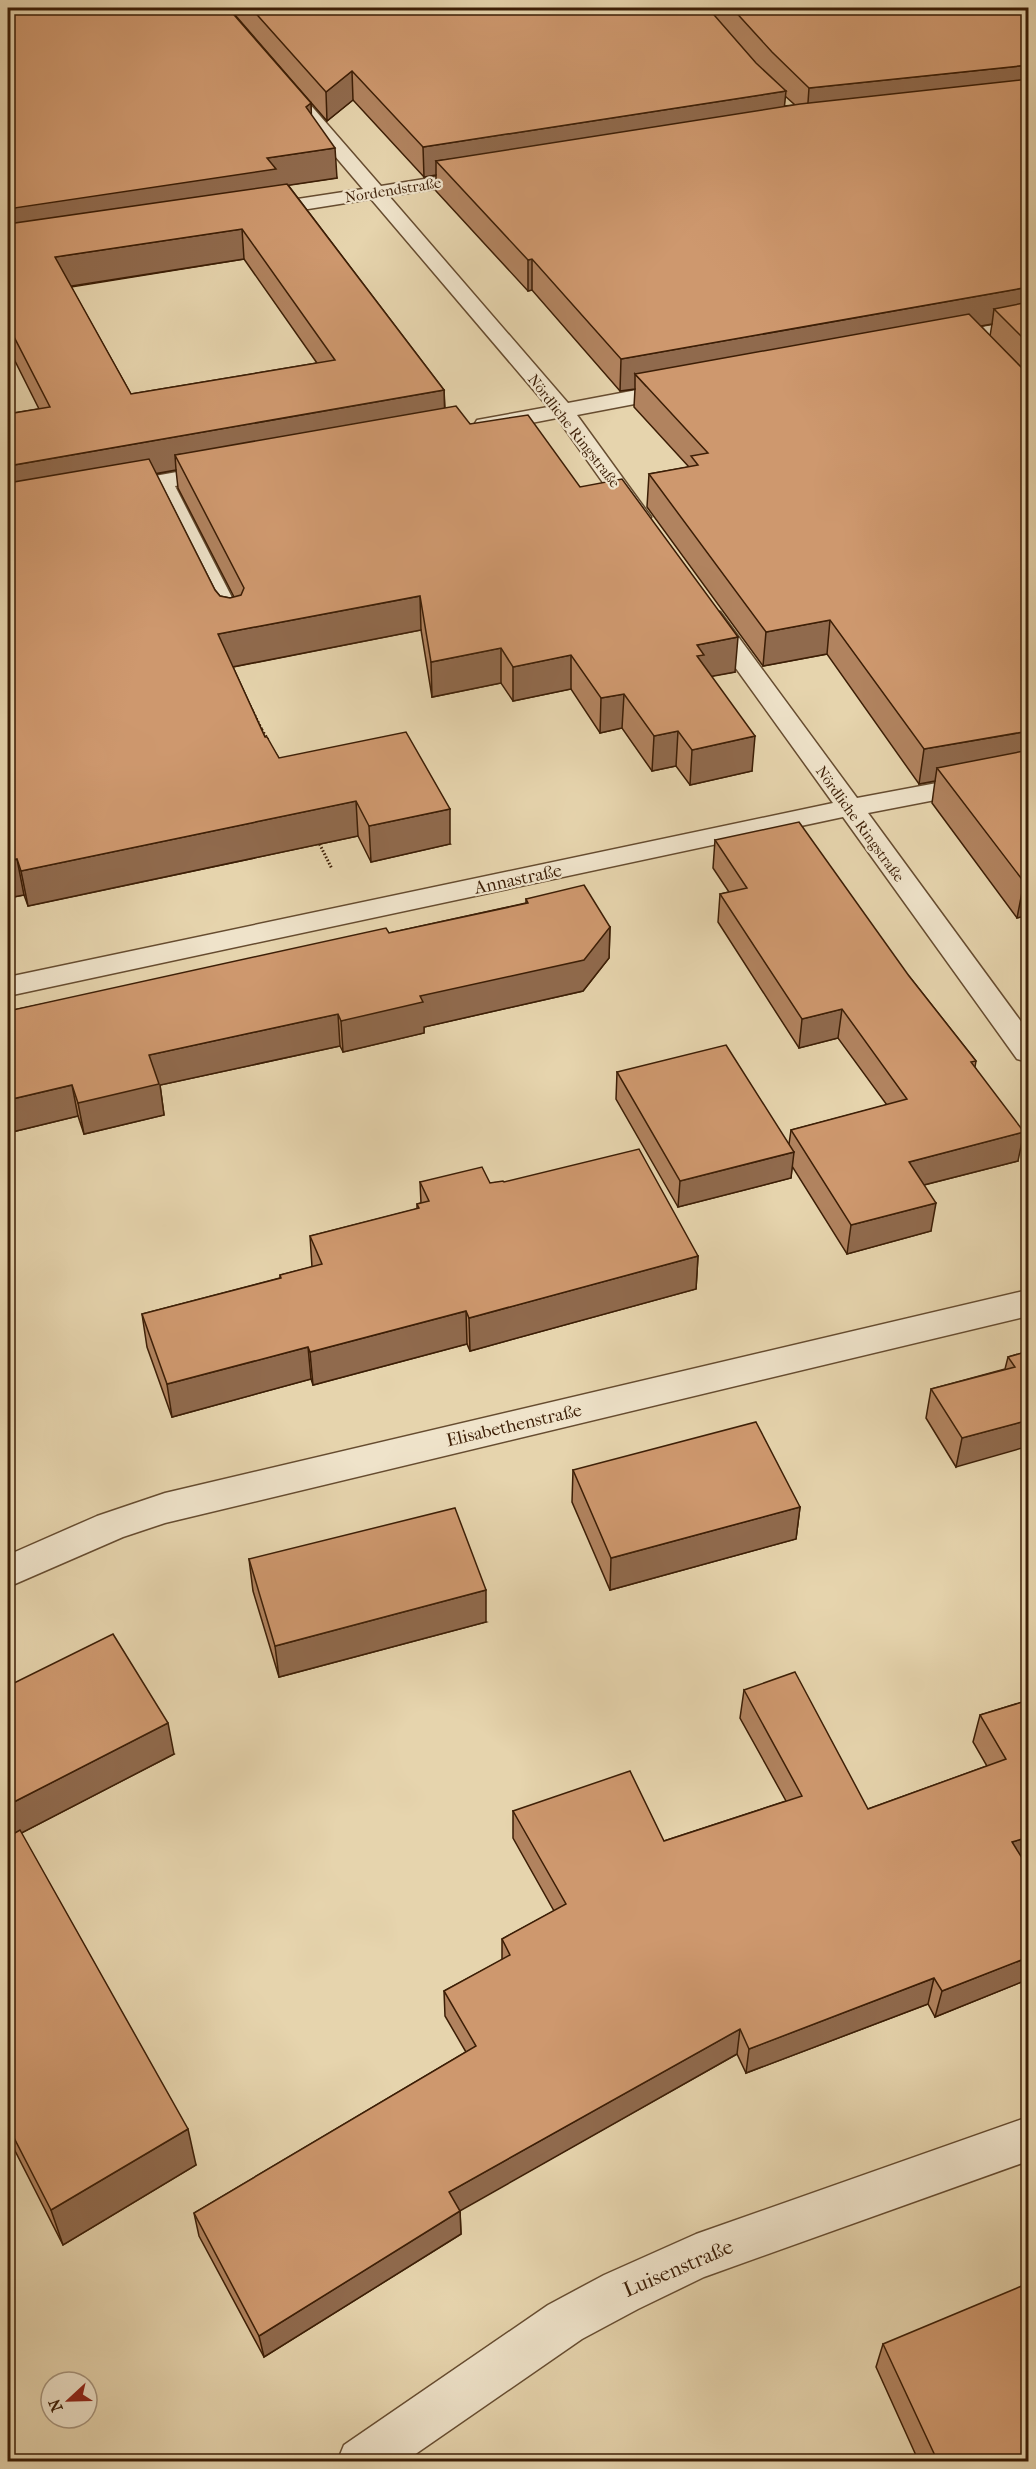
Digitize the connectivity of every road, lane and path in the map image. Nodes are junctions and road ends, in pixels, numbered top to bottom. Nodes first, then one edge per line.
1 (286, 87) edge
2 (501, 172) edge
3 (376, 193) junction
4 (238, 214) edge
5 (1029, 325) edge
6 (923, 343) edge
7 (701, 385) edge
8 (563, 411) junction
9 (459, 429) edge
10 (239, 468) edge
11 (161, 482) junction
12 (95, 494) edge
13 (654, 537) edge
14 (696, 595) edge
15 (233, 623) edge
16 (252, 732) edge
17 (273, 750) edge
18 (1029, 774) edge
19 (849, 808) junction
20 (314, 832) edge
21 (354, 914) junction
22 (8, 987) edge
23 (1029, 1052) edge
24 (1029, 1303) edge
25 (8, 1572) edge
26 (1029, 2139) edge
27 (361, 2462) edge

1 - 3 street, Nördliche Ringstraße
2 - 3 street, Nordendstraße
3 - 4 street, Nordendstraße
3 - 8 street, Nördliche Ringstraße
5 - 6 street
7 - 8 street
8 - 9 street
8 - 13 street, Nördliche Ringstraße
10 - 11 street
11 - 12 street
11 - 15 street
14 - 19 street, Nördliche Ringstraße
16 - 17 path
18 - 19 street, Annastraße
19 - 21 street, Annastraße
19 - 23 street, Nördliche Ringstraße
20 - 21 path
21 - 22 street, Annastraße
24 - 25 street, Elisabethenstraße
26 - 27 street, Luisenstraße

